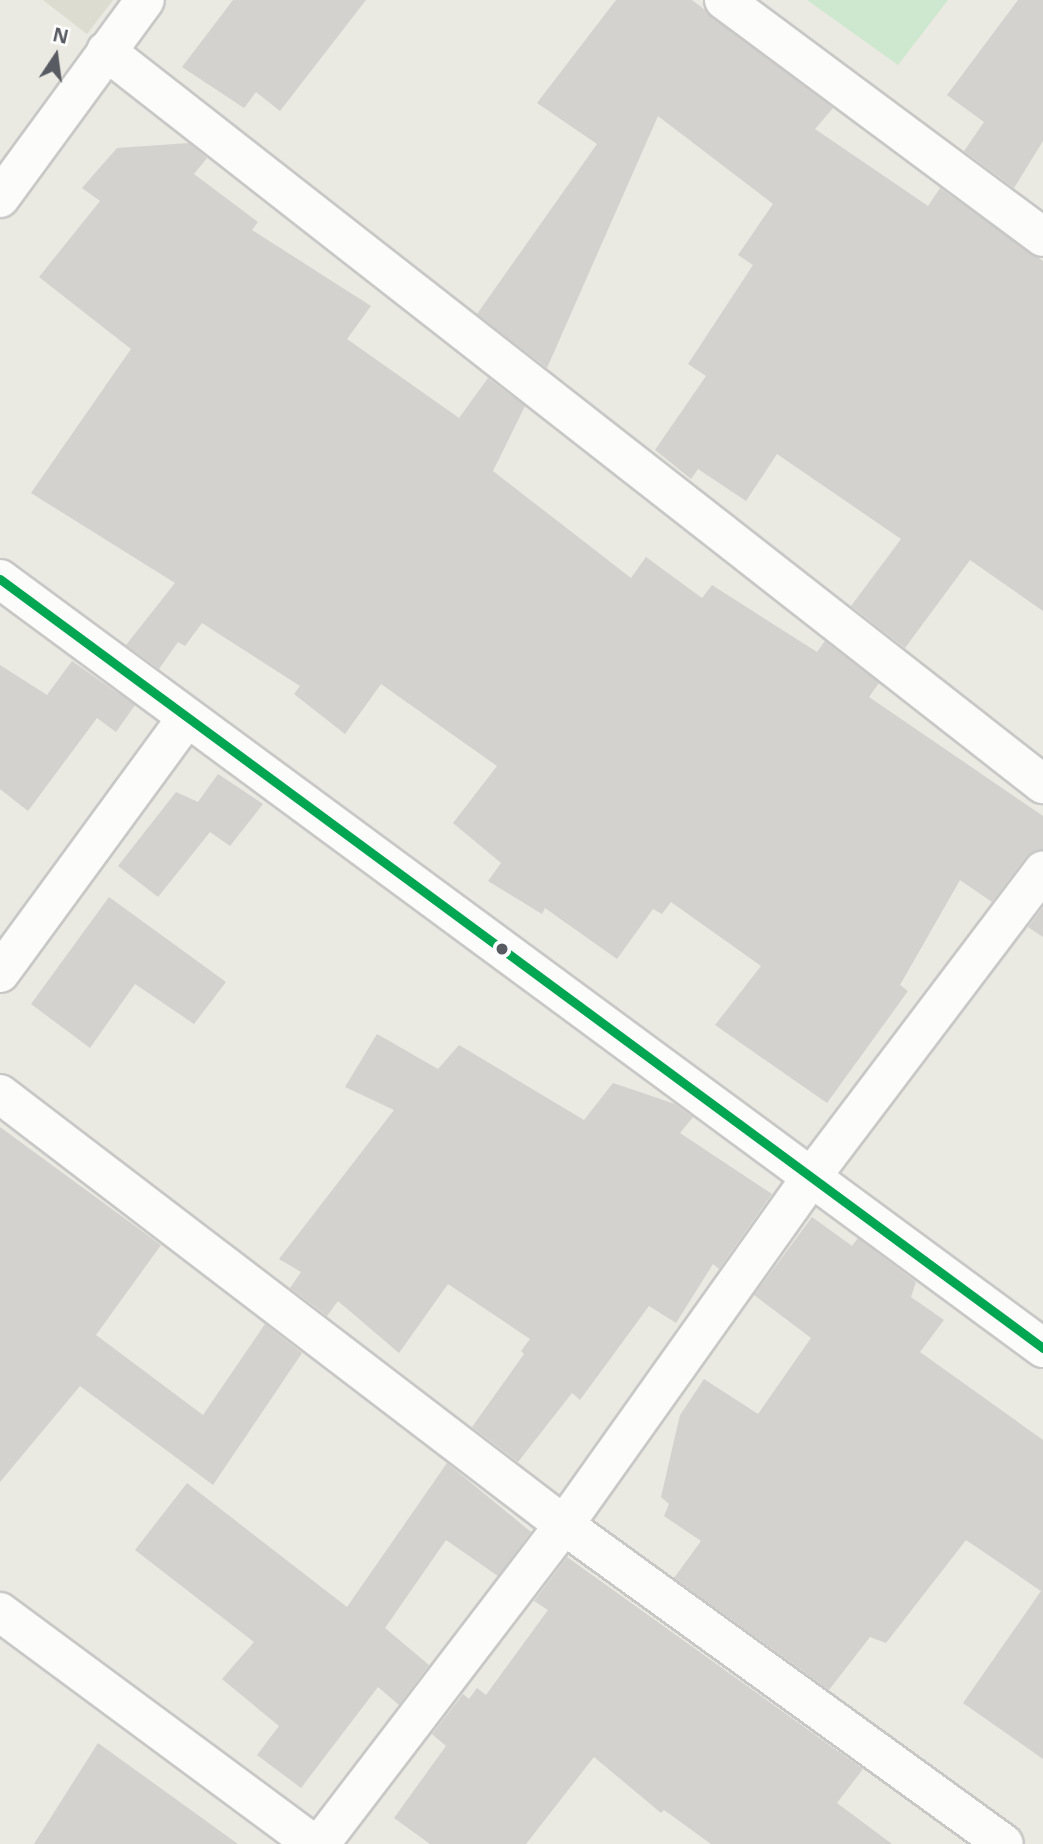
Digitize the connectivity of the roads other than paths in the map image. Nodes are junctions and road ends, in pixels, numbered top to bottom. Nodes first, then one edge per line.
1 (145, 0) edge
2 (724, 0) edge
3 (106, 51) junction
4 (0, 198) edge
5 (1043, 237) edge
6 (0, 579) edge
7 (186, 719) junction
8 (1043, 784) edge
9 (1043, 871) edge
10 (0, 973) edge
11 (0, 1094) edge
12 (812, 1176) junction
13 (1043, 1348) edge
14 (565, 1525) junction
15 (0, 1612) edge
16 (313, 1844) edge
17 (320, 1844) edge
18 (1004, 1844) edge

1 - 3 street
2 - 5 street
3 - 4 street
3 - 8 street
6 - 7 street
7 - 10 street
7 - 12 street
9 - 12 street
11 - 14 street
12 - 13 street
12 - 14 street
14 - 17 street
14 - 18 street
15 - 16 street

